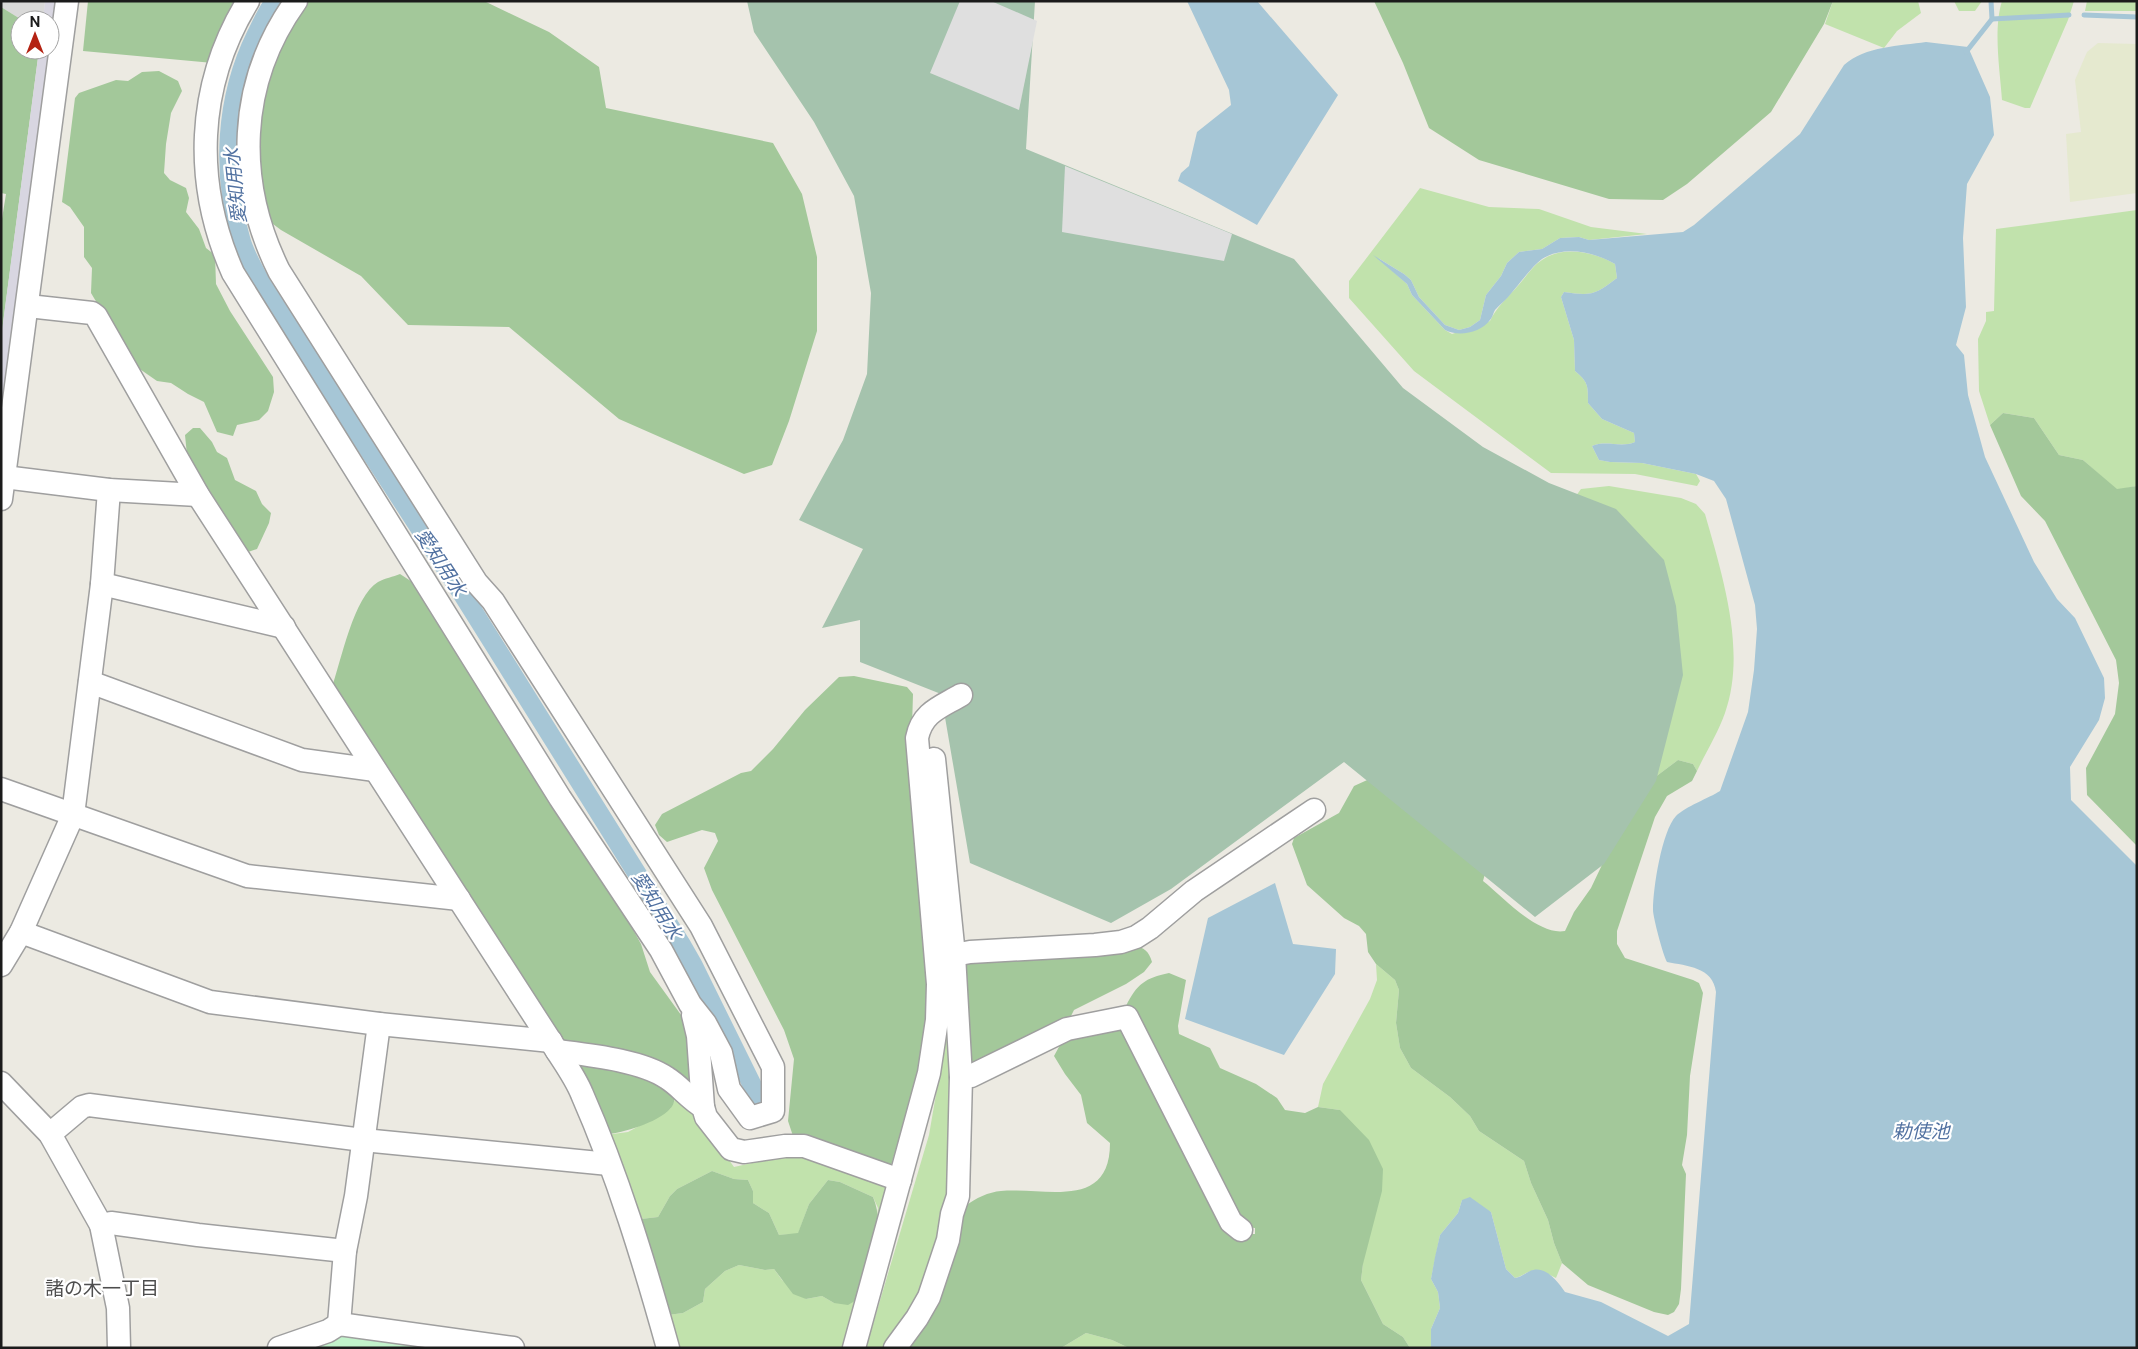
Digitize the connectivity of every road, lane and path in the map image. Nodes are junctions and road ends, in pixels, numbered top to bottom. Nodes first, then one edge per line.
1 (67, 1) edge
2 (248, 1) edge
3 (296, 1) edge
4 (28, 306) junction
5 (4, 477) junction
6 (109, 490) junction
7 (198, 495) junction
8 (1, 499) edge
9 (102, 584) junction
10 (284, 627) junction
11 (90, 682) junction
12 (375, 770) junction
13 (1, 789) edge
14 (1314, 810) dead end
15 (73, 815) junction
16 (459, 899) junction
17 (21, 932) junction
18 (954, 955) junction
19 (1, 965) edge
20 (690, 1004) junction
21 (379, 1024) junction
22 (554, 1046) junction
23 (962, 1077) junction
24 (1, 1084) edge
25 (703, 1107) junction
26 (50, 1134) junction
27 (363, 1140) junction
28 (609, 1164) junction
29 (900, 1180) junction
30 (101, 1225) junction
31 (1240, 1230) dead end
32 (345, 1251) junction
33 (339, 1324) junction
34 (119, 1348) edge
35 (279, 1348) edge
36 (514, 1348) edge
37 (668, 1348) edge
38 (854, 1348) edge
39 (896, 1348) edge

1 - 4 street
2 - 20 street
3 - 20 street
4 - 5 street
4 - 7 street
5 - 6 street
5 - 8 street
6 - 7 street
6 - 9 street
7 - 10 street
9 - 10 street
9 - 11 street
10 - 12 street
11 - 12 street
11 - 15 street
12 - 16 street
13 - 15 street
14 - 18 street
15 - 16 street
15 - 17 street
16 - 22 street
17 - 19 street
17 - 21 street
18 - 23 street
18 - 29 street
20 - 25 street
21 - 22 street
21 - 27 street
22 - 25 street
22 - 28 street
23 - 31 street
23 - 39 street
24 - 26 street
25 - 29 street
26 - 27 street
26 - 30 street
27 - 28 street
27 - 32 street
28 - 37 street
29 - 38 street
30 - 32 street
30 - 34 street
32 - 33 street
33 - 35 street
33 - 36 street

